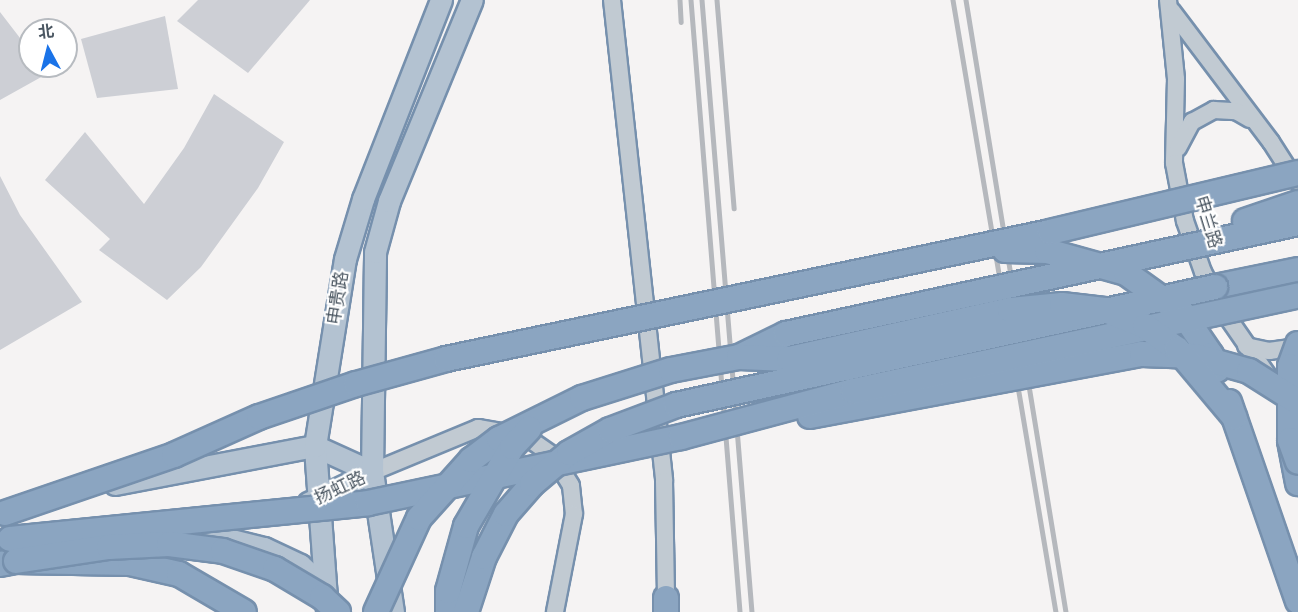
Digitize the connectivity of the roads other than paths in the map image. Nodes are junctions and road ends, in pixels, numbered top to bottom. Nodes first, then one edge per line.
1 (441, 0) edge
2 (472, 0) edge
3 (612, 0) edge
4 (1170, 5) edge
5 (1256, 123) junction
6 (1174, 163) junction
7 (1298, 173) edge
8 (1298, 185) edge
9 (1298, 203) edge
10 (1298, 223) edge
11 (916, 257) junction
12 (1135, 259) junction
13 (1298, 270) edge
14 (1298, 296) edge
15 (1298, 345) edge
16 (1246, 346) junction
17 (739, 357) junction
18 (1298, 402) edge
19 (542, 417) junction
20 (1234, 417) junction
21 (1298, 417) edge
22 (681, 437) junction
23 (315, 446) junction
24 (1294, 451) edge
25 (372, 472) junction
26 (1298, 483) edge
27 (318, 501) junction
28 (0, 506) edge
29 (0, 514) edge
30 (171, 526) junction
31 (1278, 539) junction
32 (5, 552) edge
33 (1298, 574) edge
34 (325, 588) junction
35 (1298, 601) edge
36 (666, 605) edge
37 (244, 612) edge
38 (328, 612) edge
39 (338, 612) edge
40 (376, 612) edge
41 (393, 612) edge
42 (448, 612) edge
43 (466, 612) edge
44 (555, 612) edge

1 - 23 main road, 申贵路
2 - 25 main road, 申贵路
3 - 36 street
4 - 5 street, 申兰路
4 - 6 street, 申兰路
5 - 6 street
5 - 8 street, 申兰路
6 - 16 street, 申兰路
7 - 11 highway, bridge
9 - 12 highway, bridge
10 - 12 highway, bridge
11 - 20 highway, bridge
11 - 29 highway, bridge
12 - 17 highway, bridge
13 - 43 highway, bridge
14 - 22 highway, bridge
15 - 16 street
15 - 24 highway, bridge
16 - 21 street, 申兰路
17 - 19 highway, bridge
17 - 20 highway, bridge
18 - 22 highway, bridge
19 - 40 highway, bridge
19 - 42 highway, bridge
20 - 31 highway, bridge
22 - 32 highway, bridge
23 - 25 main road, 扬虹路
23 - 27 main road, 申贵路
23 - 28 main road
24 - 26 highway, bridge
25 - 27 main road, 扬虹路
25 - 41 main road, 申贵路
25 - 44 street
27 - 30 main road, 扬虹路
27 - 34 main road, 申贵路
30 - 32 main road, 扬虹路
30 - 34 main road
31 - 33 highway, bridge
31 - 35 highway, bridge
32 - 37 highway, bridge
32 - 39 highway, bridge
34 - 38 main road, 申贵路

